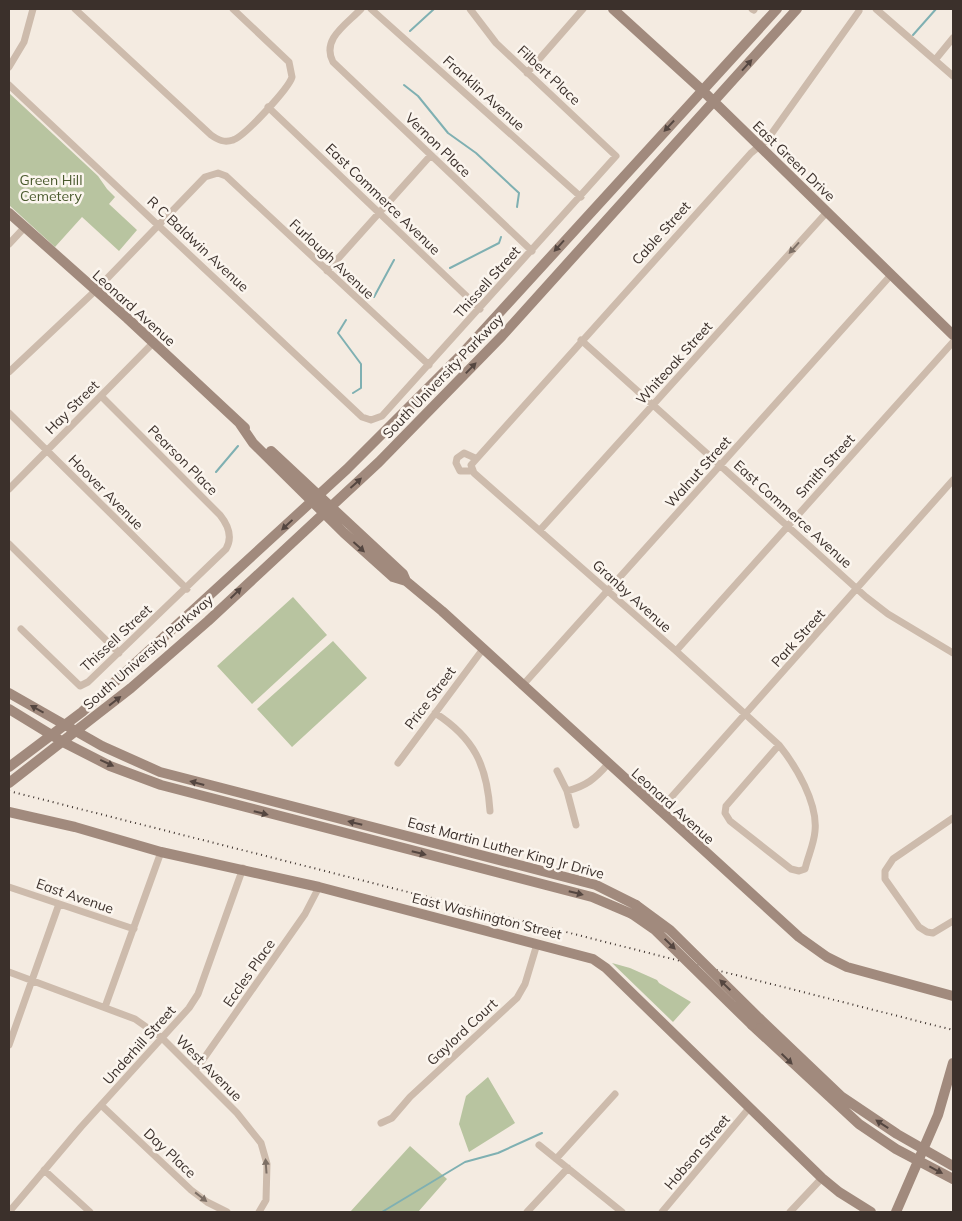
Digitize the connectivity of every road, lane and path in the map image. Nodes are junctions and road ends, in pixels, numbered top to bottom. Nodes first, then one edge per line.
1 (33, 9) edge
2 (75, 9) edge
3 (233, 9) edge
4 (361, 9) edge
5 (371, 9) edge
6 (470, 9) edge
7 (583, 9) edge
8 (613, 9) edge
9 (777, 9) edge
10 (797, 9) edge
11 (876, 9) edge
12 (859, 11) dead end
13 (953, 38) edge
14 (935, 60) junction
15 (9, 67) edge
16 (528, 73) junction
17 (953, 76) edge
18 (9, 85) edge
19 (702, 90) junction
20 (714, 102) junction
21 (268, 108) junction
22 (759, 147) junction
23 (616, 154) joint
24 (431, 155) junction
25 (581, 197) junction
26 (827, 212) junction
27 (9, 213) edge
28 (379, 213) junction
29 (160, 225) junction
30 (24, 228) junction
31 (9, 244) edge
32 (532, 251) junction
33 (327, 271) junction
34 (891, 275) junction
35 (95, 291) junction
36 (480, 309) junction
37 (953, 335) edge
38 (581, 340) junction
39 (953, 342) edge
40 (153, 343) junction
41 (429, 365) junction
42 (9, 372) edge
43 (101, 396) junction
44 (653, 405) junction
45 (9, 413) edge
46 (372, 420) joint
47 (47, 450) junction
48 (473, 465) joint
49 (720, 466) junction
50 (953, 480) edge
51 (9, 489) edge
52 (316, 499) junction
53 (330, 506) junction
54 (322, 513) junction
55 (788, 526) junction
56 (540, 530) junction
57 (9, 544) edge
58 (226, 549) joint
59 (406, 582) junction
60 (187, 588) junction
61 (858, 590) junction
62 (608, 591) junction
63 (21, 628) dead end
64 (483, 649) junction
65 (676, 651) junction
66 (119, 653) junction
67 (953, 653) edge
68 (522, 686) junction
69 (9, 693) edge
70 (9, 709) edge
71 (435, 713) junction
72 (746, 715) junction
73 (65, 725) junction
74 (77, 731) junction
75 (51, 735) junction
76 (63, 742) junction
77 (779, 745) junction
78 (398, 763) dead end
79 (608, 764) junction
80 (9, 767) edge
81 (558, 771) dead end
82 (9, 783) edge
83 (567, 791) junction
84 (490, 811) dead end
85 (659, 811) junction
86 (9, 812) edge
87 (953, 818) edge
88 (576, 826) dead end
89 (161, 852) junction
90 (243, 868) junction
91 (9, 887) edge
92 (319, 887) junction
93 (59, 904) junction
94 (634, 909) junction
95 (953, 921) edge
96 (134, 929) junction
97 (537, 944) junction
98 (9, 972) edge
99 (32, 981) junction
100 (953, 996) edge
101 (105, 1007) junction
102 (756, 1022) junction
103 (11, 1030) edge
104 (162, 1038) junction
105 (9, 1045) edge
106 (953, 1063) edge
107 (195, 1071) junction
108 (615, 1094) dead end
109 (101, 1104) junction
110 (750, 1107) junction
111 (381, 1123) dead end
112 (539, 1145) dead end
113 (924, 1149) junction
114 (556, 1159) junction
115 (919, 1161) junction
116 (953, 1166) edge
117 (568, 1168) junction
118 (44, 1170) junction
119 (822, 1178) junction
120 (953, 1179) edge
121 (10, 1210) edge
122 (90, 1212) edge
123 (227, 1212) edge
124 (259, 1212) edge
125 (527, 1212) edge
126 (622, 1212) edge
127 (662, 1212) edge
128 (790, 1212) edge
129 (870, 1212) edge
130 (896, 1212) edge

1 - 15 street
2 - 21 street
3 - 21 street
4 - 24 street, Vernon Place
5 - 25 street, Franklin Avenue
6 - 16 street, Filbert Place
7 - 16 street
8 - 19 main road, East Green Drive
9 - 19 main road, South University Parkway
20 -> 10 main road, South University Parkway
11 - 14 street
12 - 22 street, Cable Street
13 - 14 street
14 - 17 street
16 - 23 street, Filbert Place
18 - 29 street, R C Baldwin Avenue
19 - 20 main road, East Green Drive
19 -> 52 main road, South University Parkway
20 - 22 main road, East Green Drive
53 -> 20 main road, South University Parkway
21 - 28 street, East Commerce Avenue
22 - 26 main road, East Green Drive
22 - 38 street, Cable Street
23 - 25 street, Thissell Street
24 - 28 street
24 - 32 street, Vernon Place
25 - 32 street, Thissell Street
26 - 34 main road, East Green Drive
26 -> 44 street, Whiteoak Street
27 - 30 main road, Leonard Avenue
28 - 33 street
28 - 36 street, East Commerce Avenue
29 - 33 street, Furlough Avenue
29 - 35 street
29 - 46 street, R C Baldwin Avenue
30 - 31 street
30 - 35 main road, Leonard Avenue
32 - 36 street, Thissell Street
33 - 41 street, Furlough Avenue
34 - 37 main road, East Green Drive
34 - 49 street, Walnut Street
35 - 40 main road, Leonard Avenue
35 - 42 street
36 - 41 street, Thissell Street
38 - 44 street, East Commerce Avenue
38 - 48 street, Cable Street
39 - 55 street, Smith Street
40 - 43 street, Hay Street
40 - 52 main road, Leonard Avenue
41 - 46 street, Thissell Street
43 - 47 street, Hay Street
43 - 58 street, Pearson Place
44 - 49 street, East Commerce Avenue
44 - 56 street, Whiteoak Street
45 - 47 street, Hoover Avenue
47 - 51 street, Hay Street
47 - 60 street, Hoover Avenue
48 - 56 street, Granby Avenue
49 - 55 street, East Commerce Avenue
49 - 62 street, Walnut Street
50 - 61 street, Park Street
52 - 53 main road, Leonard Avenue
52 - 54 main road, Leonard Avenue
52 -> 73 main road, South University Parkway
53 - 54 main road, South University Parkway
53 - 59 main road, Leonard Avenue
54 -> 59 main road, Leonard Avenue
74 -> 54 main road, South University Parkway
55 - 61 street, East Commerce Avenue
55 - 65 street, Smith Street
56 - 62 street, Granby Avenue
57 - 66 street
58 - 60 street, Thissell Street
59 - 64 main road, Leonard Avenue
60 - 66 street, Thissell Street
61 - 67 street, East Commerce Avenue
61 - 72 street, Park Street
62 - 65 street, Granby Avenue
62 - 68 street, Walnut Street
63 - 66 street, Thissell Street
64 - 68 main road, Leonard Avenue
64 - 71 street, Price Street
65 - 72 street, Granby Avenue
68 - 79 main road, Leonard Avenue
73 -> 69 main road, East Martin Luther King Jr Drive
70 - 75 main road, East Martin Luther King Jr Drive
71 - 78 street, Price Street
71 - 84 street
72 - 77 street, Granby Avenue
72 - 85 street, Park Street
73 - 74 main road, East Martin Luther King Jr Drive
73 - 75 main road, South University Parkway
74 - 76 main road, South University Parkway
94 -> 74 main road, East Martin Luther King Jr Drive
75 - 76 main road, East Martin Luther King Jr Drive
75 - 80 main road, South University Parkway
76 - 82 main road, South University Parkway
76 -> 94 main road, East Martin Luther King Jr Drive
77 - 77 street, Granby Avenue
79 - 83 street
79 - 85 main road, Leonard Avenue
81 - 83 street
83 - 88 street
85 - 100 main road, Leonard Avenue
86 - 89 main road, East Washington Street
87 - 95 street
89 - 90 main road, East Washington Street
89 - 96 street
90 - 92 main road, East Washington Street
90 - 104 street, Underhill Street
91 - 93 street, East Avenue
92 - 97 main road, East Washington Street
92 - 107 street, Eccles Place
93 - 96 street, East Avenue
93 - 99 street
94 - 102 main road, East Martin Luther King Jr Drive, bridge
96 - 101 street
97 - 110 main road, East Washington Street
97 - 111 street, Gaylord Court
98 - 99 street, West Avenue
99 - 101 street, West Avenue
99 - 103 street
101 - 104 street, West Avenue
113 -> 102 main road, East Martin Luther King Jr Drive
102 -> 115 main road, East Martin Luther King Jr Drive
103 - 105 street
104 - 107 street, West Avenue
104 - 109 street, Underhill Street
106 - 113 main road
124 -> 107 street, West Avenue
108 - 114 street
109 - 118 street, Underhill Street
109 -> 123 street, Day Place
110 - 119 main road, East Washington Street
110 - 127 street, Hobson Street
112 - 114 street
113 - 115 main road
113 - 116 main road, East Martin Luther King Jr Drive
114 - 117 street
115 -> 120 main road, East Martin Luther King Jr Drive
115 - 130 main road
117 - 125 street
117 - 126 street
118 - 121 street, Underhill Street
118 - 122 street
119 - 128 street
119 - 129 main road, East Washington Street

